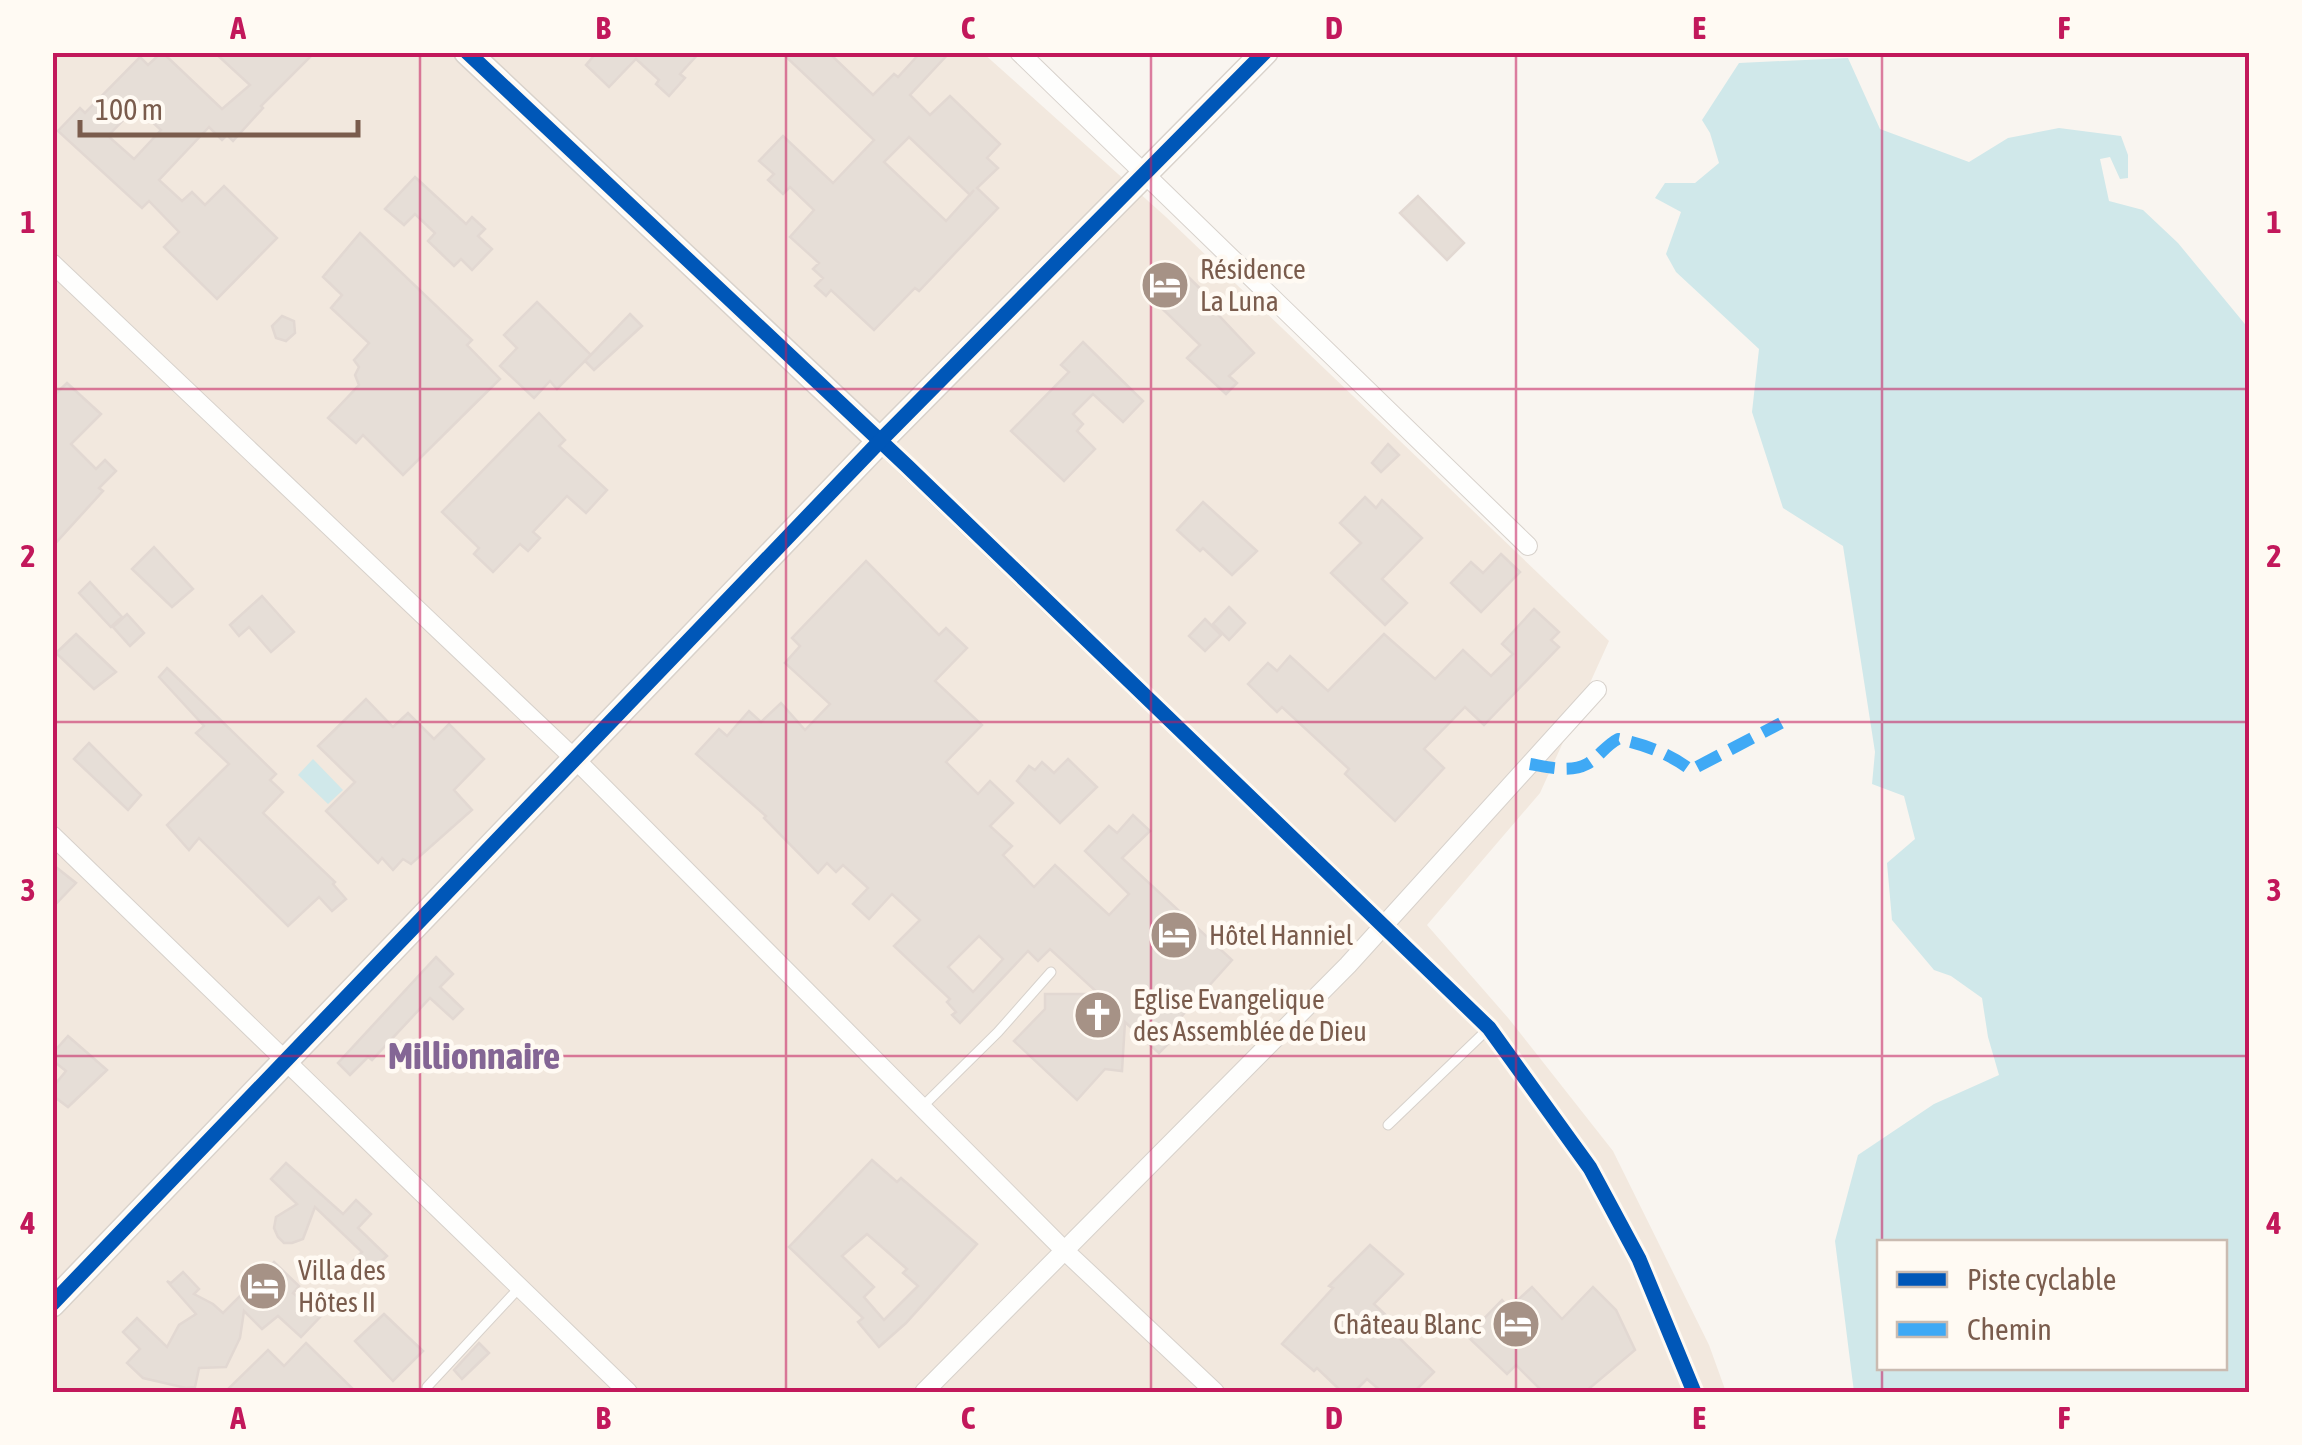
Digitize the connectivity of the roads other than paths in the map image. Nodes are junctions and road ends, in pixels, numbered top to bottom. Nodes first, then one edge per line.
1 (467, 52) edge
2 (1019, 52) edge
3 (1266, 52) edge
4 (1146, 174) junction
5 (52, 263) edge
6 (880, 440) junction
7 (1528, 546) dead end
8 (1597, 690) dead end
9 (577, 761) junction
10 (52, 834) edge
11 (1385, 924) junction
12 (1051, 972) dead end
13 (1490, 1028) junction
14 (286, 1058) junction
15 (922, 1107) junction
16 (1388, 1125) dead end
17 (1064, 1250) junction
18 (521, 1286) junction
19 (52, 1304) edge
20 (428, 1387) dead end
21 (628, 1392) edge
22 (924, 1392) edge
23 (1215, 1392) edge
24 (1694, 1392) edge

1 - 6 street
2 - 4 street
3 - 4 street
4 - 6 street
4 - 7 street
5 - 9 street
6 - 9 street
6 - 11 street
8 - 11 street
9 - 14 street
9 - 15 street
10 - 14 street
11 - 13 street
11 - 17 street
12 - 15 lane
13 - 16 lane
13 - 24 street
14 - 18 street
14 - 19 street
15 - 17 street
17 - 22 street
17 - 23 street
18 - 20 lane
18 - 21 street

